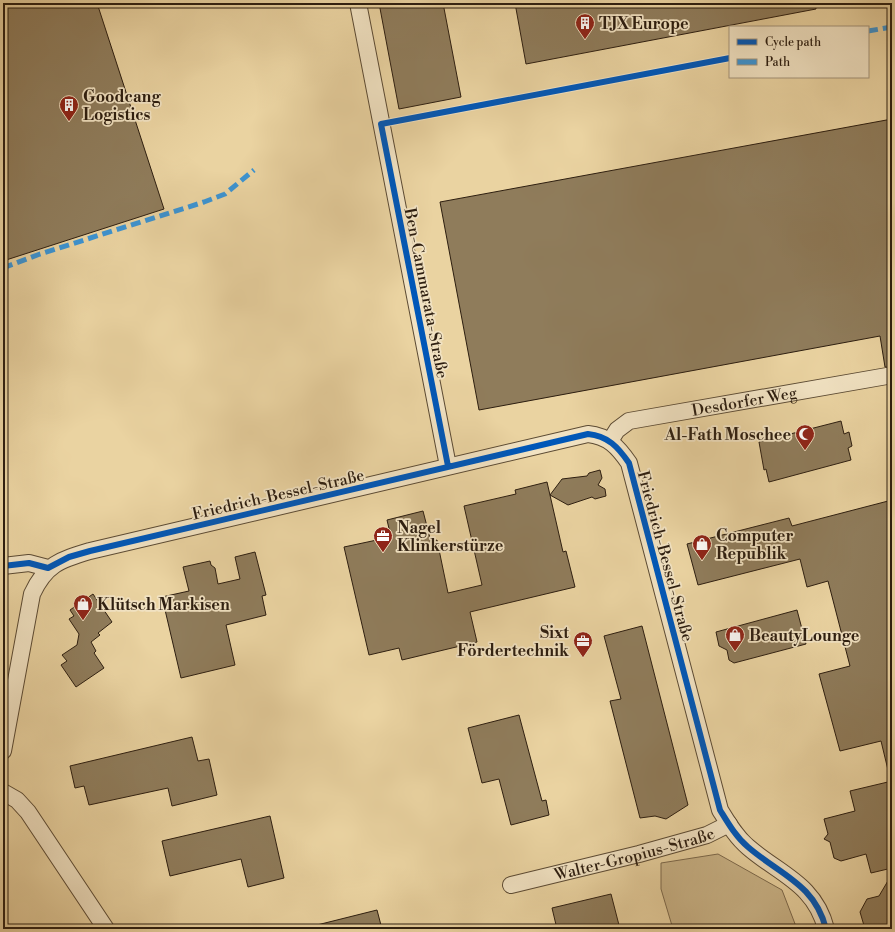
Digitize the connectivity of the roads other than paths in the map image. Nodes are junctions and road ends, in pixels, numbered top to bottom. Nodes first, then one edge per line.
1 (358, 3) edge
2 (887, 376) dead end
3 (610, 441) junction
4 (448, 466) junction
5 (3, 566) edge
6 (48, 568) junction
7 (3, 751) edge
8 (3, 792) edge
9 (729, 824) junction
10 (511, 886) dead end
11 (106, 929) edge
12 (826, 929) edge

1 - 4 street, Ben-Cammarata-Straße
2 - 3 street, Desdorfer Weg
3 - 4 street, Friedrich-Bessel-Straße
3 - 9 street, Friedrich-Bessel-Straße
4 - 6 street, Friedrich-Bessel-Straße
5 - 6 street
6 - 7 street, Friedrich-Bessel-Straße
8 - 11 street
9 - 10 street, Walter-Gropius-Straße
9 - 12 street, Walter-Gropius-Straße

